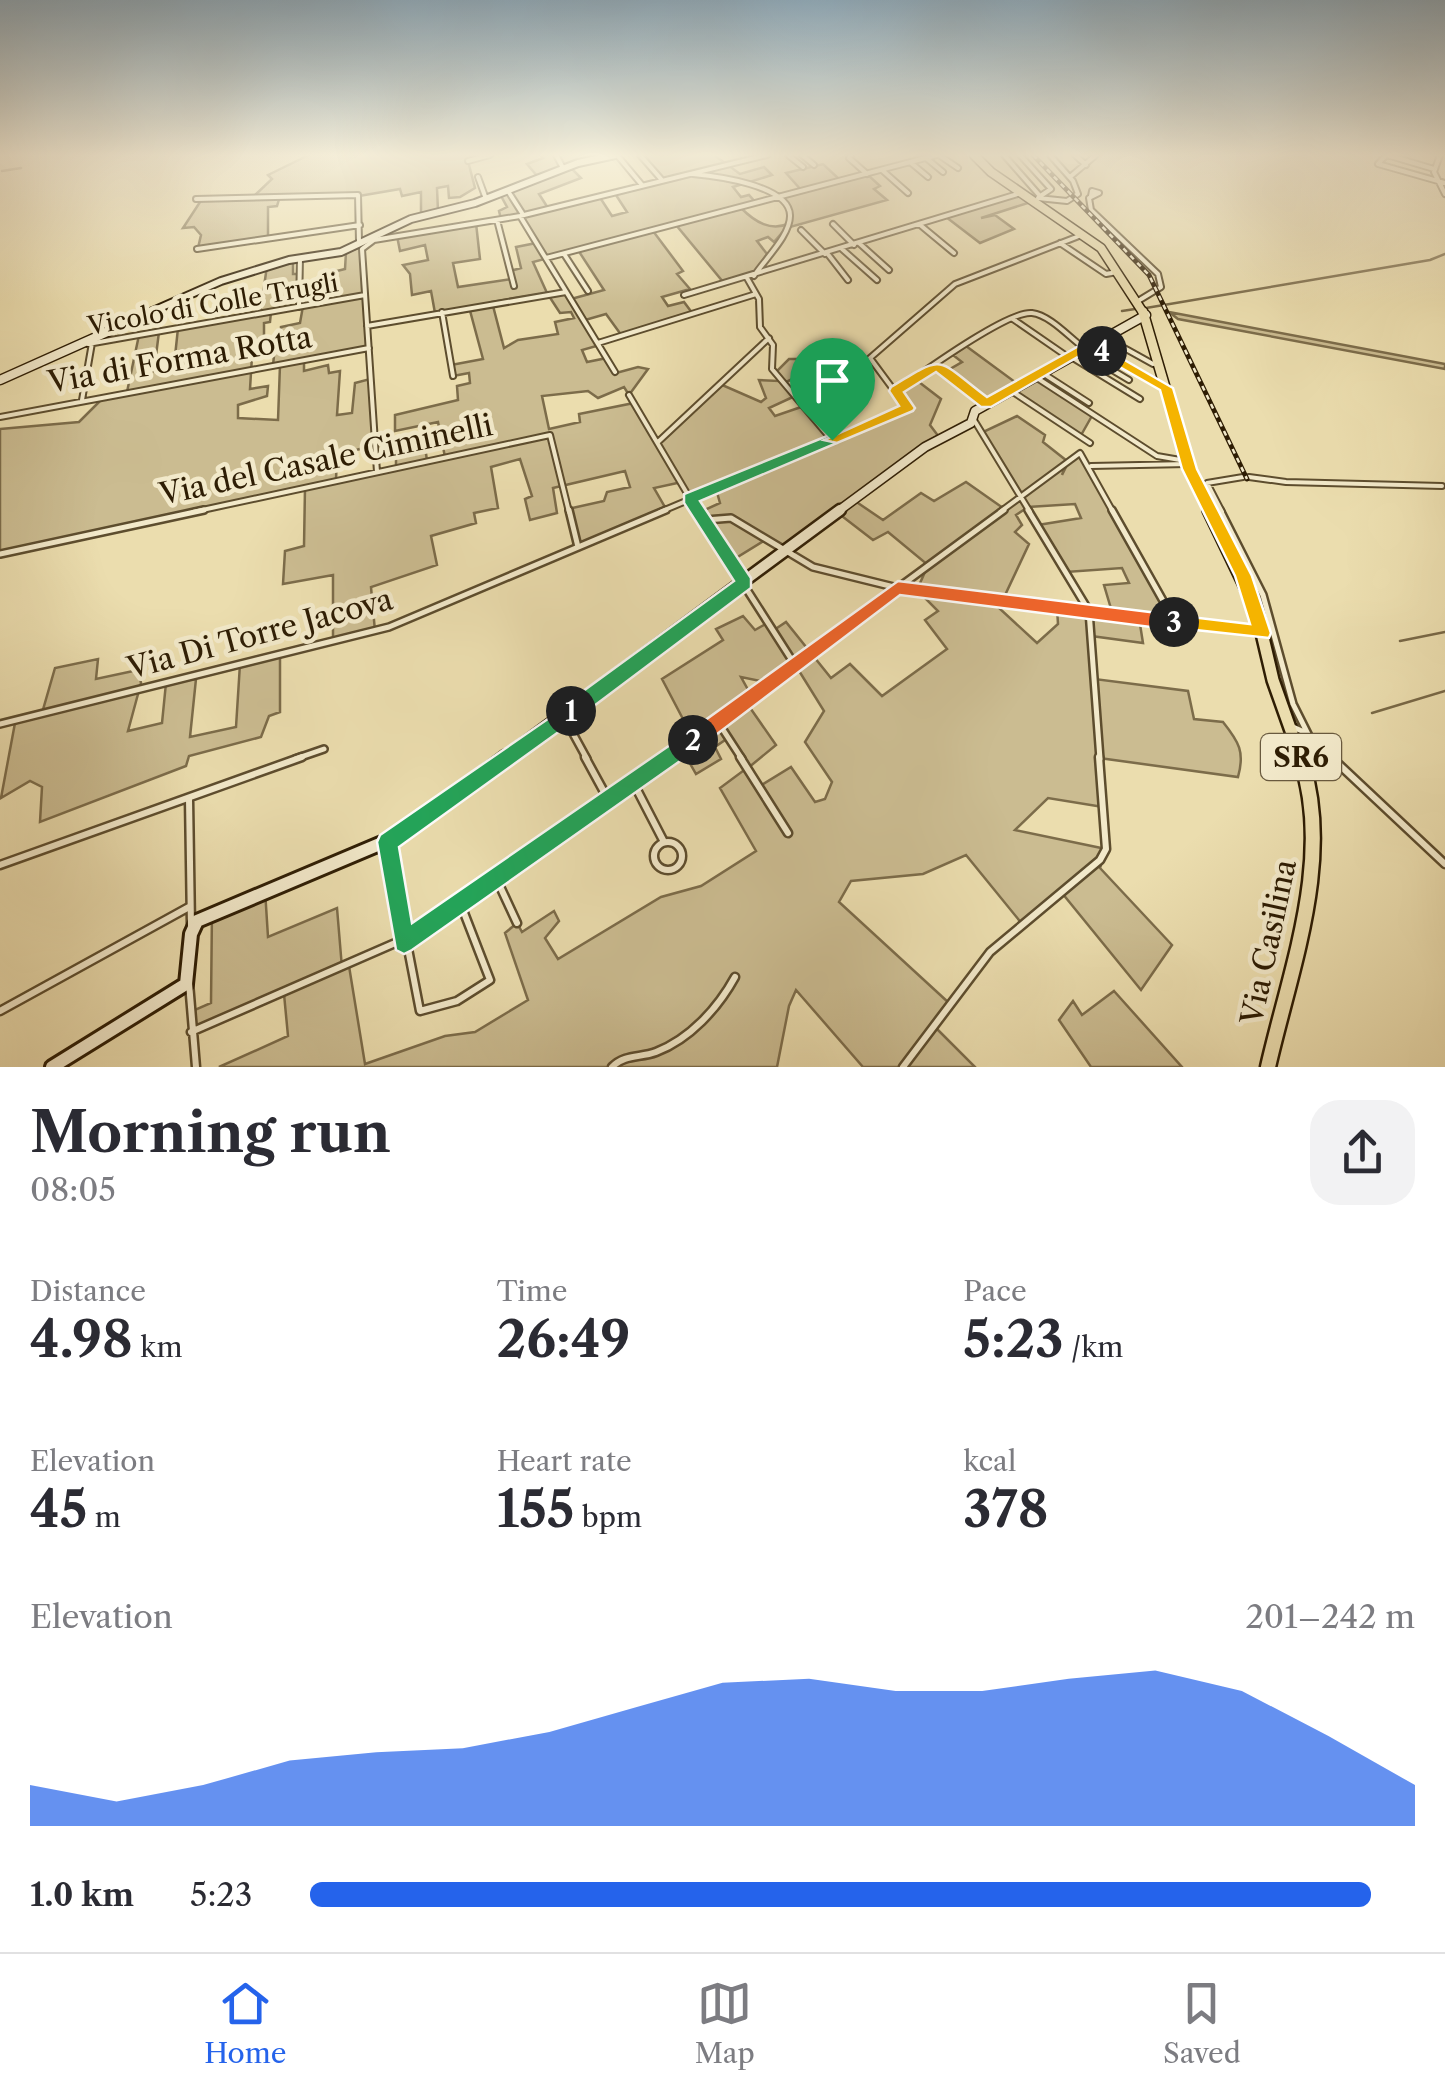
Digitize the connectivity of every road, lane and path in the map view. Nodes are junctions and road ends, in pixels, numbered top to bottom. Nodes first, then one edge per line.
1 (359, 205) edge
2 (464, 205) edge
3 (516, 205) edge
4 (563, 205) edge
5 (750, 205) edge
6 (785, 205) edge
7 (983, 205) edge
8 (1045, 205) edge
9 (1092, 205) edge
10 (522, 215) junction
11 (411, 219) junction
12 (497, 220) junction
13 (834, 224) dead end
14 (919, 224) junction
15 (360, 225) junction
16 (801, 230) dead end
17 (1082, 234) junction
18 (372, 241) junction
19 (1060, 243) junction
20 (857, 244) junction
21 (198, 248) dead end
22 (842, 249) junction
23 (343, 251) junction
24 (954, 253) dead end
25 (564, 254) junction
26 (826, 254) junction
27 (322, 256) junction
28 (300, 258) junction
29 (546, 258) junction
30 (888, 270) dead end
31 (1119, 271) junction
32 (750, 277) junction
33 (848, 280) dead end
34 (876, 280) dead end
35 (514, 286) dead end
36 (588, 291) dead end
37 (566, 292) junction
38 (756, 294) junction
39 (365, 295) junction
40 (684, 295) dead end
41 (1138, 301) junction
42 (299, 307) junction
43 (442, 312) junction
44 (1146, 315) junction
45 (1012, 319) junction
46 (367, 326) junction
47 (1104, 337) junction
48 (769, 338) junction
49 (598, 343) junction
50 (92, 344) junction
51 (68, 348) junction
52 (368, 348) junction
53 (1085, 348) junction
54 (1069, 357) junction
55 (1153, 364) dead end
56 (936, 366) junction
57 (615, 372) dead end
58 (1038, 375) junction
59 (453, 376) dead end
60 (0, 380) edge
61 (1130, 380) dead end
62 (1166, 388) junction
63 (1010, 390) junction
64 (896, 391) junction
65 (629, 395) dead end
66 (1140, 398) dead end
67 (82, 401) junction
68 (1088, 403) dead end
69 (986, 404) junction
70 (0, 417) edge
71 (974, 420) junction
72 (832, 440) junction
73 (658, 442) junction
74 (1090, 443) dead end
75 (1187, 462) junction
76 (1089, 466) junction
77 (377, 472) junction
78 (1442, 486) dead end
79 (1021, 496) junction
80 (690, 498) junction
81 (706, 520) junction
82 (578, 547) junction
83 (787, 551) junction
84 (0, 554) edge
85 (744, 583) junction
86 (898, 588) junction
87 (1089, 611) junction
88 (1175, 622) junction
89 (1262, 633) junction
90 (795, 665) junction
91 (564, 717) junction
92 (718, 722) junction
93 (0, 724) edge
94 (1295, 726) junction
95 (324, 749) dead end
96 (634, 784) junction
97 (188, 799) junction
98 (608, 802) junction
99 (788, 832) dead end
100 (387, 842) junction
101 (664, 842) junction
102 (1445, 864) edge
103 (0, 865) edge
104 (498, 880) junction
105 (461, 905) junction
106 (189, 907) junction
107 (517, 923) dead end
108 (192, 927) junction
109 (404, 942) junction
110 (735, 977) dead end
111 (188, 980) junction
112 (0, 1011) edge
113 (192, 1032) junction
114 (52, 1067) edge
115 (196, 1067) edge
116 (612, 1067) edge
117 (903, 1067) edge
118 (1268, 1067) edge

1 - 15 street
2 - 11 street
3 - 10 street
4 - 10 street
5 - 25 street
6 - 32 street
7 - 14 street
8 - 17 main road, Via Casilina / SR6
9 - 41 street
10 - 12 street
10 - 29 street
11 - 18 street
11 - 23 street
12 - 18 street
12 - 35 street
13 - 20 street
14 - 20 street
14 - 24 street
15 - 21 street
15 - 23 street
16 - 26 street
17 - 19 street
17 - 31 main road, Via Casilina / SR6
18 - 27 street
18 - 39 street
19 - 31 street
19 - 64 street
20 - 22 street
20 - 30 street
22 - 26 street
22 - 34 street
23 - 27 street
25 - 29 street
25 - 36 street
26 - 32 street
26 - 33 street
27 - 28 street
28 - 42 street
28 - 51 street
29 - 37 street
31 - 41 main road, Via Casilina / SR6
32 - 38 street
32 - 40 street
37 - 43 street
37 - 49 street
38 - 48 street
38 - 49 street
39 - 42 street, Vicolo di Colle Trugli
39 - 46 street
41 - 44 main road, Via Casilina / SR6
42 - 50 street, Vicolo di Colle Trugli
43 - 46 street
43 - 59 street
44 - 47 street
44 - 62 main road, Via Casilina / SR6
45 - 53 street
45 - 54 street
45 - 56 street
46 - 52 street
47 - 53 street
47 - 55 street
48 - 72 street
48 - 73 street
49 - 57 street
50 - 51 street, Vicolo di Colle Trugli
50 - 67 street
51 - 60 street
52 - 67 street, Via di Forma Rotta
52 - 77 street
53 - 54 street
53 - 61 street
53 - 62 street
54 - 58 street
54 - 66 street
56 - 64 street
56 - 69 street
58 - 63 street
58 - 68 street
58 - 75 street
62 - 75 main road, Via Casilina / SR6
63 - 69 street
63 - 74 street
64 - 72 street, Via Di Torre Jacova
65 - 73 street
67 - 70 street, Via di Forma Rotta
69 - 71 street
71 - 79 street
71 - 83 street
72 - 80 street, Via Di Torre Jacova
73 - 80 street
75 - 76 street
75 - 89 main road, Via Casilina / SR6
76 - 79 street
76 - 88 street
77 - 82 street, Via del Casale Ciminelli
77 - 84 street, Via del Casale Ciminelli
78 - 94 street
79 - 86 street
79 - 87 street
80 - 81 street
80 - 82 street, Via Di Torre Jacova
81 - 83 street
81 - 85 street
82 - 93 street, Via Di Torre Jacova
83 - 85 street
83 - 86 street
85 - 90 street
85 - 91 street
86 - 87 street
86 - 90 street
87 - 88 street
87 - 117 street
88 - 89 street
89 - 94 main road, Via Casilina / SR6
90 - 92 street
91 - 98 street
91 - 100 street
92 - 96 street
92 - 99 street
94 - 102 street
94 - 118 main road, Via Casilina / SR6
95 - 97 street
96 - 98 street
96 - 101 street
97 - 103 street
97 - 106 street
98 - 104 street
100 - 108 street
100 - 109 street
101 - 101 street
104 - 105 street
104 - 107 street
105 - 109 street
105 - 109 street
106 - 108 street
106 - 112 street
108 - 111 street
109 - 113 street
110 - 116 street
111 - 113 street
111 - 114 street
113 - 115 street

